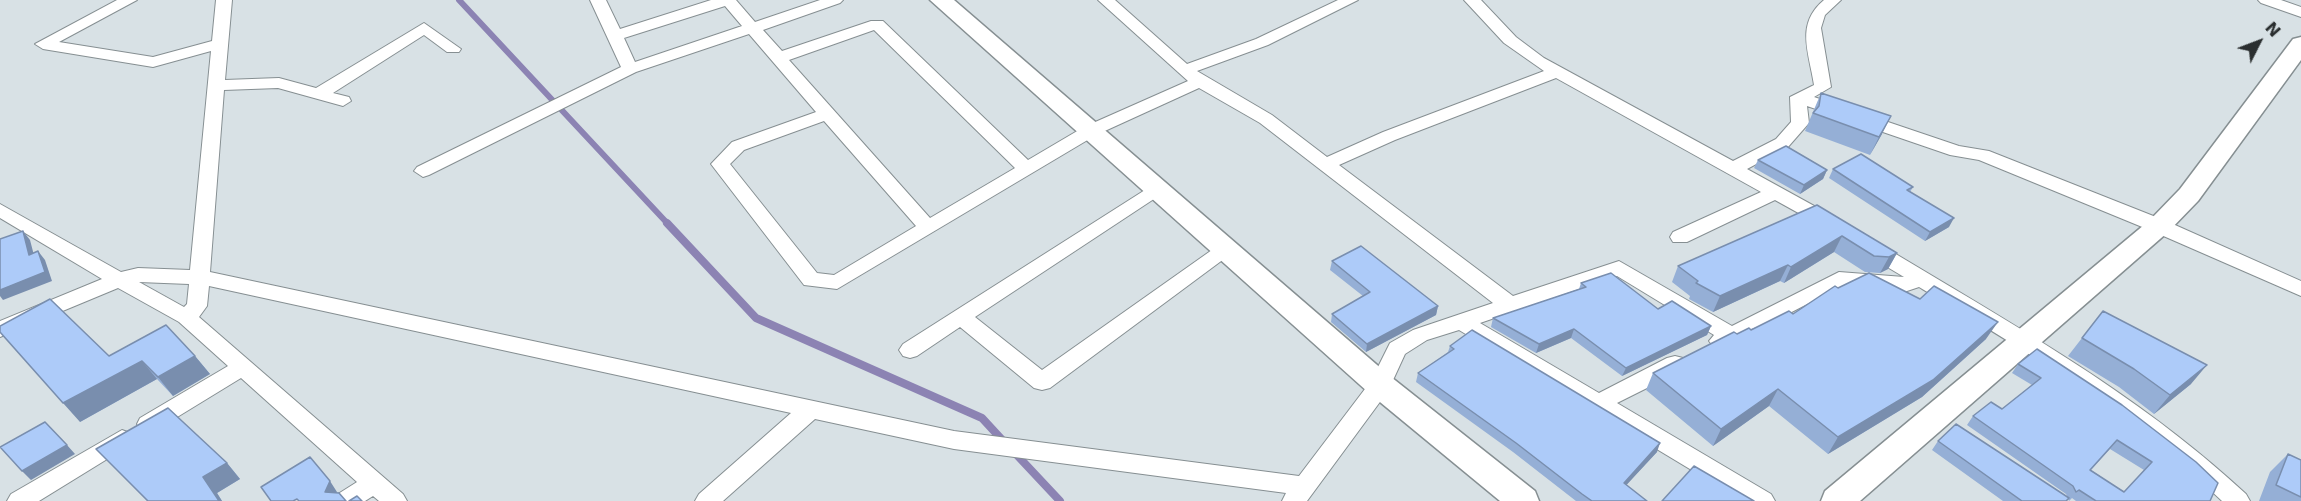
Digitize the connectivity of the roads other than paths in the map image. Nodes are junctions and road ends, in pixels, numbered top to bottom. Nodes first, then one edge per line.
1 (129, 0) edge
2 (224, 0) edge
3 (598, 0) edge
4 (727, 0) edge
5 (835, 0) edge
6 (941, 0) edge
7 (1106, 0) edge
8 (1350, 0) edge
9 (1472, 0) edge
10 (1833, 0) edge
11 (2266, 0) edge
12 (2301, 12) edge
13 (752, 28) junction
14 (615, 36) junction
15 (221, 44) junction
16 (2301, 44) edge
17 (453, 49) dead end
18 (778, 58) junction
19 (630, 69) junction
20 (1185, 70) junction
21 (1557, 72) junction
22 (1200, 82) junction
23 (217, 85) junction
24 (319, 94) junction
25 (1798, 97) junction
26 (343, 102) dead end
27 (826, 114) junction
28 (1090, 131) junction
29 (1326, 164) junction
30 (1734, 168) junction
31 (1026, 169) junction
32 (423, 171) dead end
33 (1156, 189) junction
34 (1777, 192) junction
35 (0, 210) edge
36 (2159, 226) junction
37 (31, 228) junction
38 (927, 228) junction
39 (10, 236) edge
40 (1680, 237) dead end
41 (1226, 250) junction
42 (199, 277) junction
43 (1920, 279) junction
44 (119, 280) junction
45 (2301, 289) edge
46 (1510, 305) junction
47 (186, 316) junction
48 (961, 317) junction
49 (1461, 321) junction
50 (0, 329) edge
51 (1731, 335) junction
52 (2023, 340) junction
53 (910, 350) dead end
54 (243, 367) junction
55 (1380, 385) junction
56 (1598, 403) junction
57 (812, 408) junction
58 (374, 483) junction
59 (1299, 494) edge
60 (19, 501) edge
61 (346, 501) edge
62 (395, 501) edge
63 (707, 501) edge
64 (1523, 501) edge
65 (1763, 501) edge
66 (1837, 501) edge
67 (2238, 501) edge

1 - 15 street
2 - 15 street
3 - 14 street
4 - 13 street
4 - 14 street
5 - 13 street
6 - 28 street
7 - 20 street
8 - 20 street
9 - 21 street
10 - 25 street
11 - 12 street
13 - 18 street
13 - 19 street
14 - 19 street
15 - 23 street
16 - 36 street
17 - 24 street
18 - 27 street
18 - 31 street
19 - 32 street
20 - 22 street
21 - 29 street
21 - 30 street
22 - 28 street
22 - 29 street
23 - 24 street
23 - 42 street
24 - 26 street
25 - 30 street
25 - 36 street
27 - 38 street
27 - 38 street
28 - 31 street
28 - 33 street
29 - 46 street
30 - 34 street
31 - 38 street
33 - 41 street
33 - 48 street
34 - 40 street
34 - 43 street
35 - 37 street
36 - 45 street
36 - 52 street
37 - 39 street
37 - 44 street
41 - 48 street
41 - 55 street
42 - 44 street
42 - 47 street
42 - 57 street
43 - 51 street
43 - 52 street
44 - 47 street
44 - 50 street
46 - 49 street
46 - 51 street
47 - 54 street
48 - 53 street
49 - 55 street
49 - 56 street
51 - 56 street
52 - 66 street
52 - 67 street
54 - 58 street
54 - 60 street
55 - 59 street
55 - 64 street
56 - 65 street
57 - 59 street
57 - 63 street
58 - 61 street
58 - 62 street

